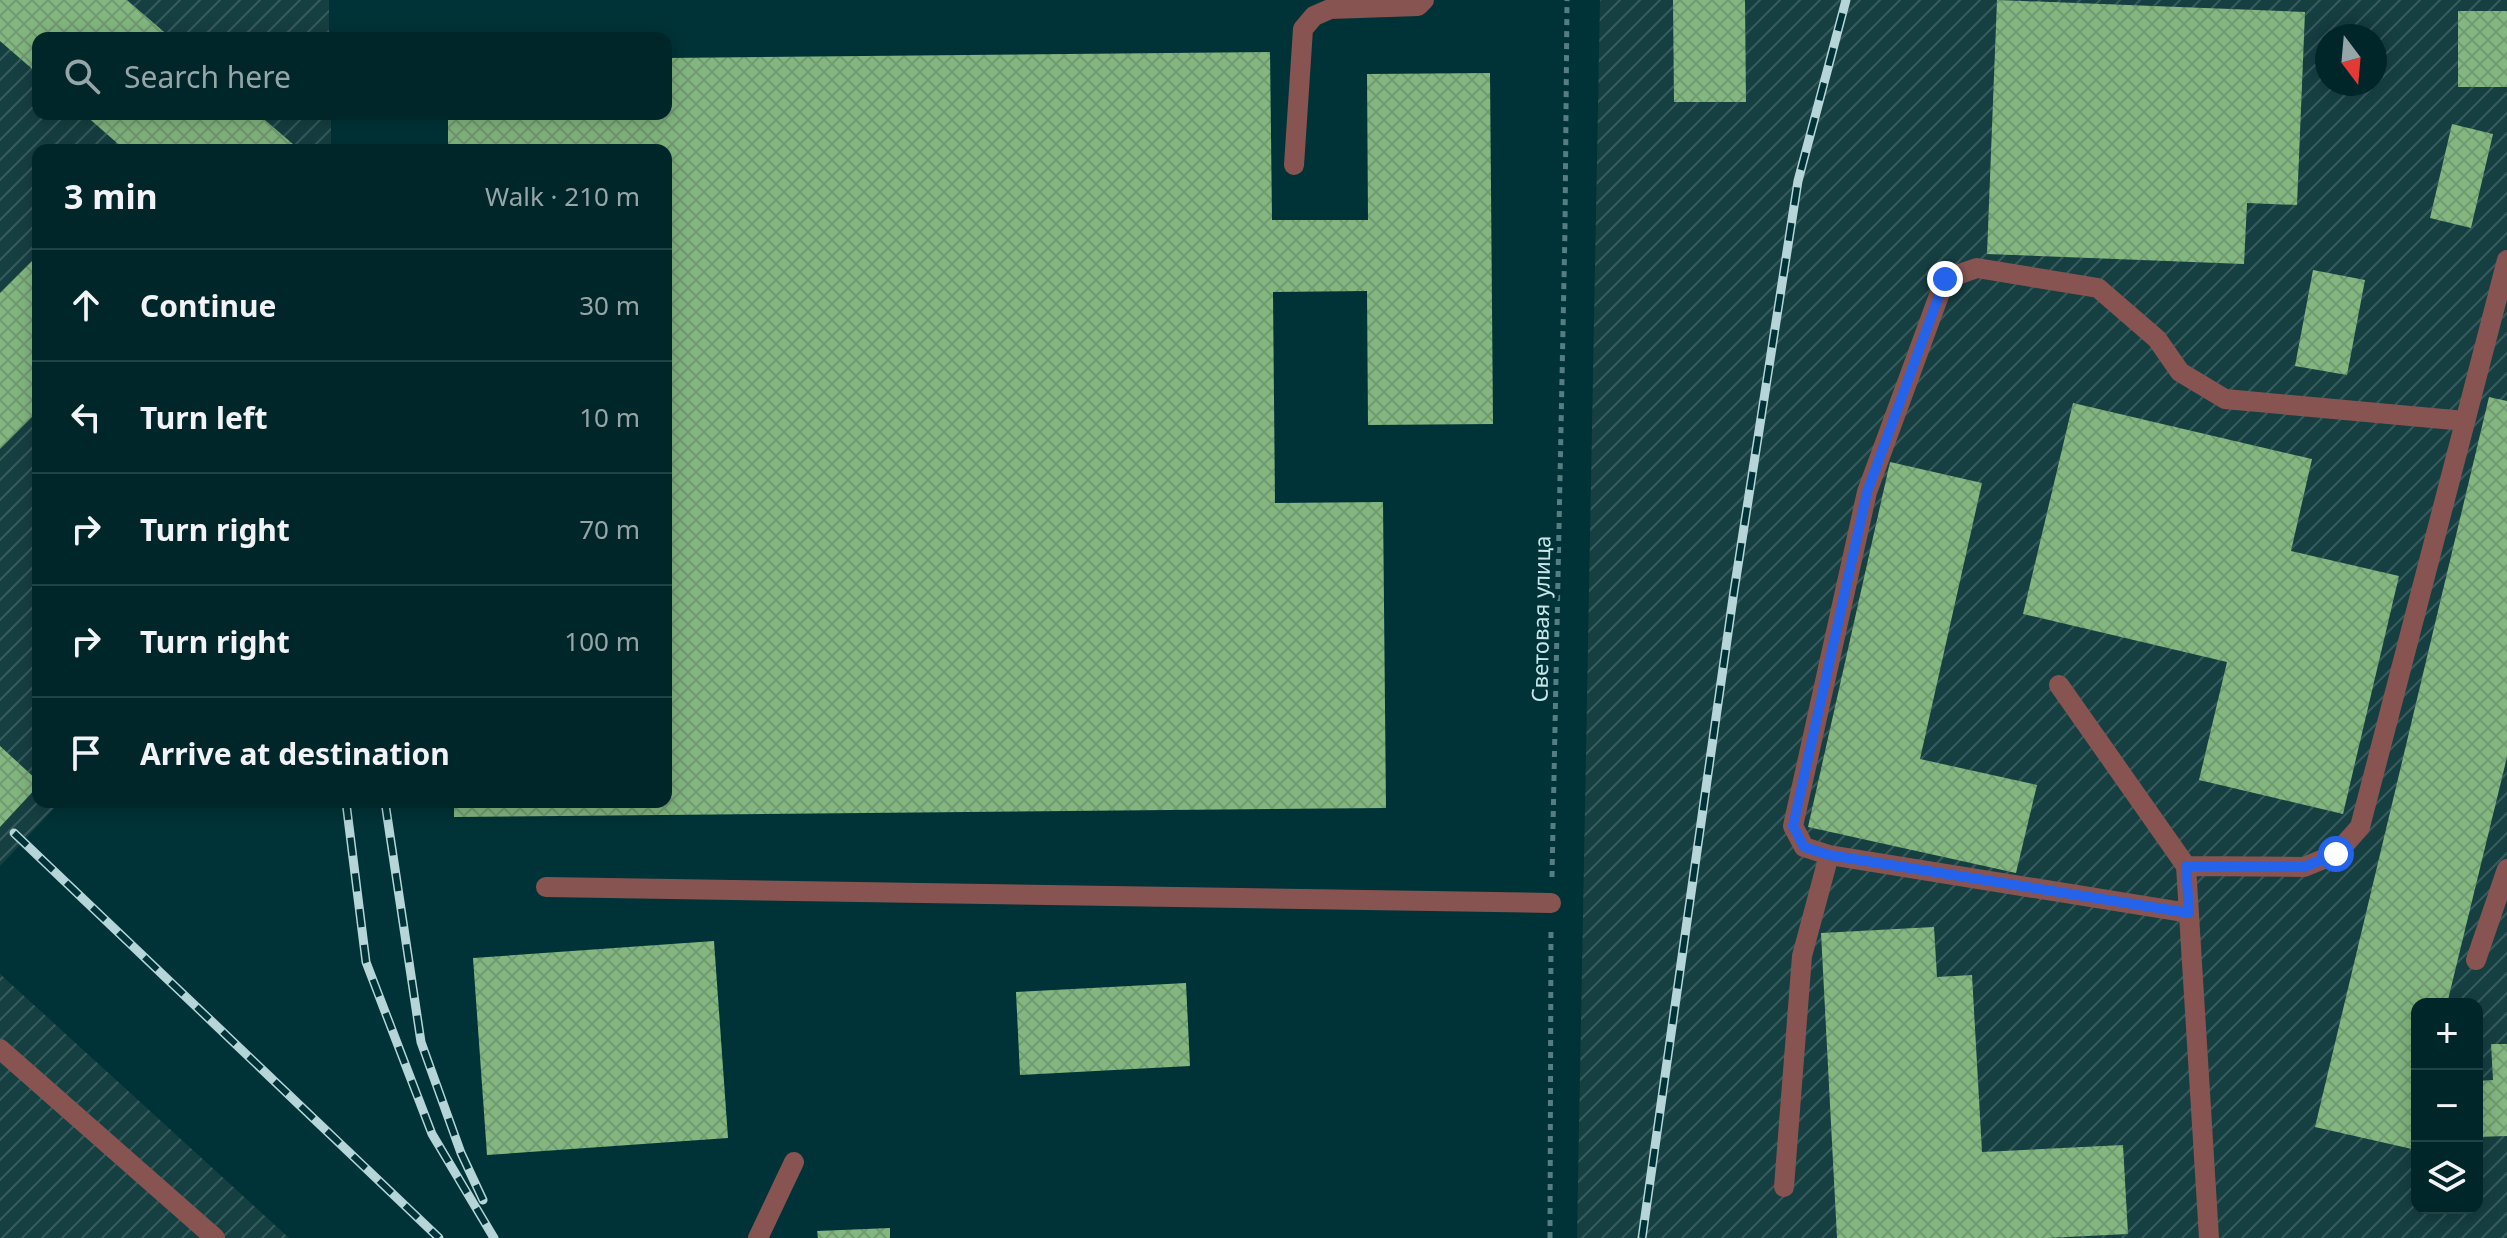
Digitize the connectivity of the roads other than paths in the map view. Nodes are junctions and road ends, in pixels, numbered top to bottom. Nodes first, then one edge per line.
1 (1424, 0) edge
2 (1294, 165) dead end
3 (2507, 260) edge
4 (2465, 421) junction
5 (2059, 685) dead end
6 (1829, 855) junction
7 (2186, 866) junction
8 (2507, 869) edge
9 (546, 887) dead end
10 (1551, 903) road end
11 (2189, 913) junction
12 (2476, 960) dead end
13 (0, 1049) edge
14 (794, 1162) dead end
15 (1784, 1187) dead end
16 (215, 1238) edge
17 (758, 1238) edge
18 (2209, 1238) edge

1 - 2 street
3 - 4 street
4 - 6 street
4 - 7 street
5 - 7 street
6 - 11 street
6 - 15 street
7 - 11 street
8 - 12 street
9 - 10 street
11 - 18 street
13 - 16 street
14 - 17 street

